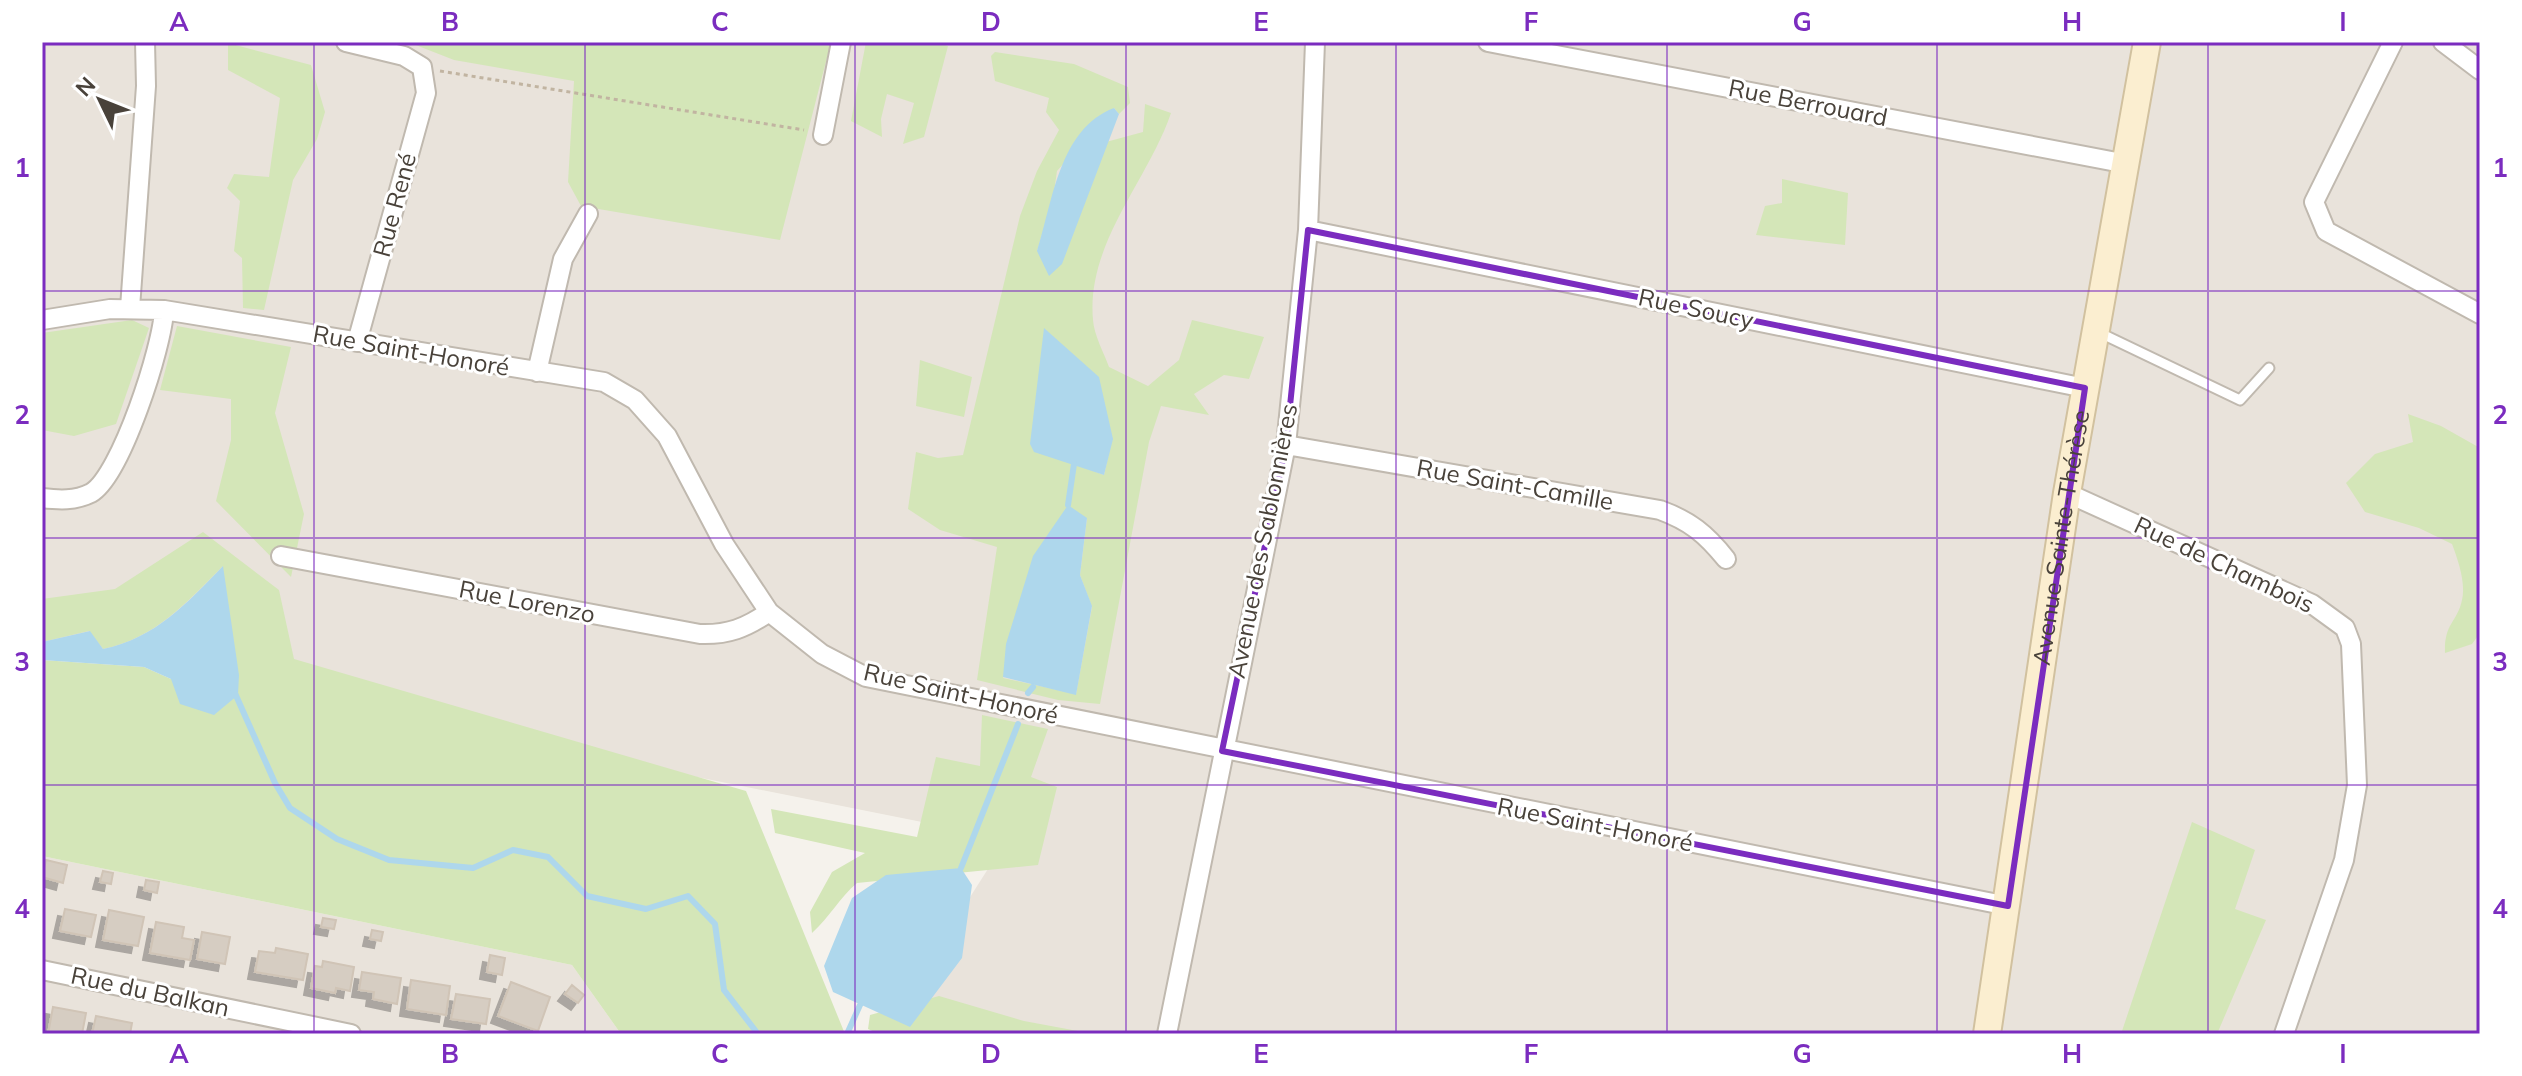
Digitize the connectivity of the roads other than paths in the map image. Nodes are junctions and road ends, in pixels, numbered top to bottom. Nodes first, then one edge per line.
1 (145, 42) edge
2 (346, 42) edge
3 (841, 42) edge
4 (1315, 42) edge
5 (1488, 42) edge
6 (2147, 42) edge
7 (2393, 42) edge
8 (2443, 42) edge
9 (2480, 70) edge
10 (823, 135) road end
11 (2127, 164) junction
12 (588, 214) dead end
13 (1308, 230) junction
14 (130, 308) junction
15 (164, 310) junction
16 (2480, 314) edge
17 (42, 320) edge
18 (2096, 332) junction
19 (357, 342) junction
20 (2269, 368) dead end
21 (537, 372) junction
22 (2085, 388) junction
23 (1286, 445) junction
24 (2067, 493) junction
25 (42, 498) edge
26 (281, 556) dead end
27 (1726, 559) dead end
28 (769, 612) junction
29 (1222, 751) junction
30 (2008, 906) junction
31 (42, 970) edge
32 (351, 1034) edge
33 (1167, 1034) edge
34 (1987, 1034) edge
35 (2284, 1034) edge

1 - 14 street
2 - 19 street, Rue René
3 - 10 street
4 - 13 street, Avenue des Sablonnières
5 - 11 street, Rue Berrouard
6 - 11 street, Avenue Sainte-Thérèse
7 - 16 street
8 - 9 street
11 - 18 street, Avenue Sainte-Thérèse
12 - 21 street
13 - 22 street, Rue Soucy
13 - 23 street, Avenue des Sablonnières
14 - 15 street, Rue Saint-Honoré
14 - 17 street, Rue Saint-Honoré
15 - 19 street, Rue Saint-Honoré
15 - 25 street
18 - 20 lane
18 - 22 street, Avenue Sainte-Thérèse
19 - 21 street, Rue Saint-Honoré
21 - 28 street, Rue Saint-Honoré
22 - 24 street, Avenue Sainte-Thérèse
23 - 27 street, Rue Saint-Camille
23 - 29 street, Avenue des Sablonnières
24 - 30 street, Avenue Sainte-Thérèse
24 - 35 street, Rue de Chambois
26 - 28 street, Rue Lorenzo
28 - 29 street, Rue Saint-Honoré
29 - 30 street, Rue Saint-Honoré
29 - 33 street, Avenue des Sablonnières
30 - 34 street, Avenue Sainte-Thérèse
31 - 32 street, Rue du Balkan

